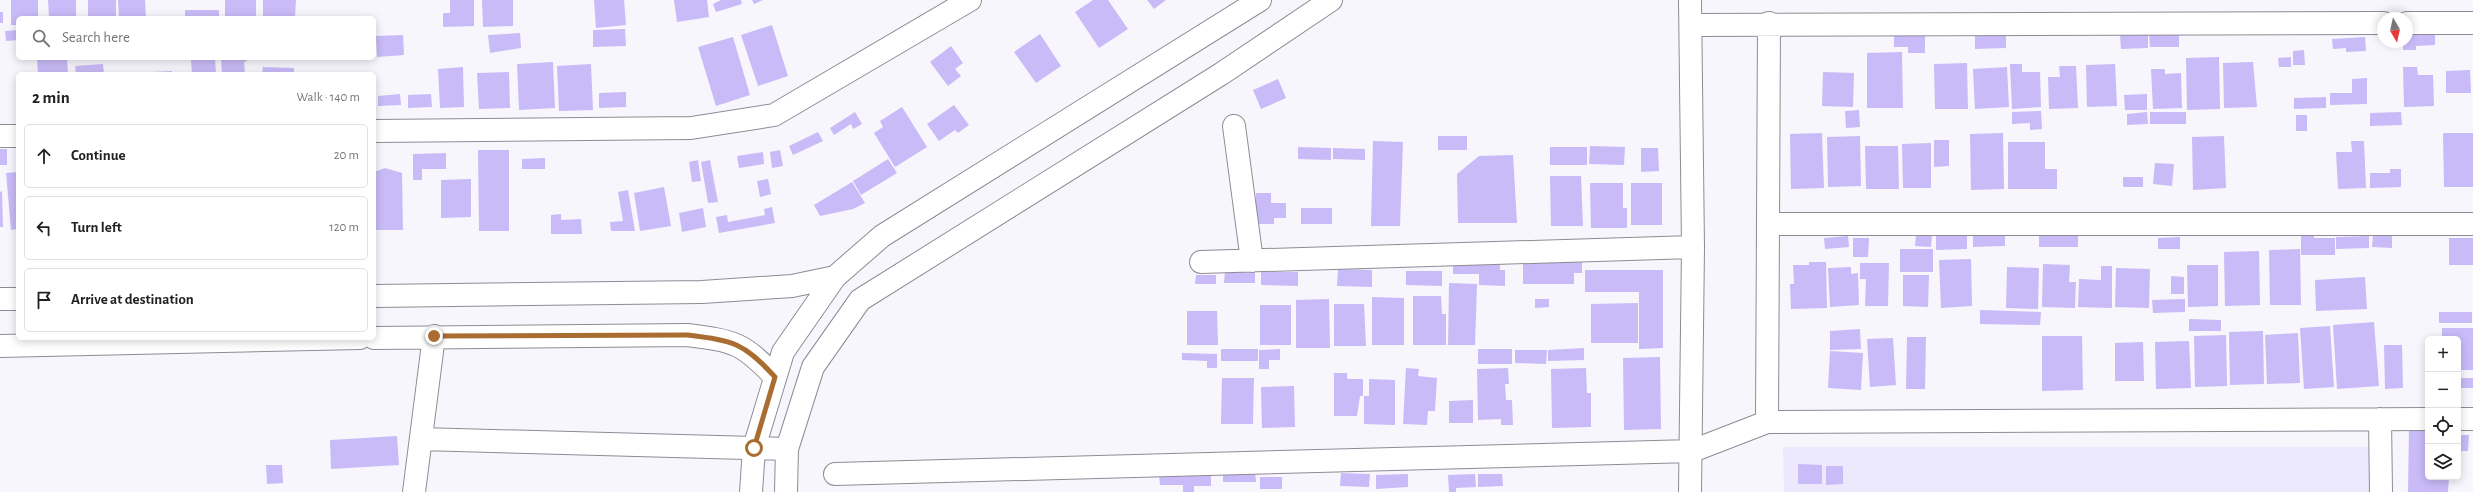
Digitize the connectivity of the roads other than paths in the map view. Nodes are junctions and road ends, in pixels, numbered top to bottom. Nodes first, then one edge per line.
1 (970, 0) edge
2 (1260, 0) edge
3 (1331, 0) edge
4 (1690, 0) edge
5 (2377, 23) edge
6 (2413, 23) edge
7 (2473, 23) edge
8 (1769, 24) junction
9 (1691, 25) junction
10 (1234, 126) dead end
11 (376, 131) edge
12 (0, 136) edge
13 (16, 136) edge
14 (1768, 224) junction
15 (2473, 224) edge
16 (1693, 247) junction
17 (1252, 261) junction
18 (1201, 262) dead end
19 (835, 277) junction
20 (376, 296) edge
21 (0, 299) edge
22 (16, 299) edge
23 (434, 336) junction
24 (376, 338) edge
25 (270, 340) edge
26 (0, 346) edge
27 (775, 377) junction
28 (2425, 419) edge
29 (2461, 419) edge
30 (2473, 419) edge
31 (2380, 420) junction
32 (1767, 422) junction
33 (421, 439) junction
34 (754, 448) junction
35 (787, 450) junction
36 (1692, 451) junction
37 (834, 474) dead end
38 (414, 492) edge
39 (752, 492) edge
40 (786, 492) edge
41 (1690, 492) edge
42 (2381, 492) edge

1 - 11 street
2 - 19 street
3 - 35 street
4 - 9 street
5 - 8 street
6 - 7 street
8 - 9 street
8 - 14 street
9 - 16 street
10 - 17 street
12 - 13 street
14 - 15 street
14 - 32 street
16 - 17 street
16 - 36 street
17 - 18 street
19 - 20 street
19 - 27 street
21 - 22 street
23 - 24 street
23 - 27 street
23 - 33 street
25 - 26 street
27 - 34 street
28 - 31 street
29 - 30 street
31 - 32 street
31 - 42 street
32 - 36 street
33 - 34 street
33 - 38 street
34 - 35 street
34 - 39 street
35 - 40 street
36 - 37 street
36 - 41 street

